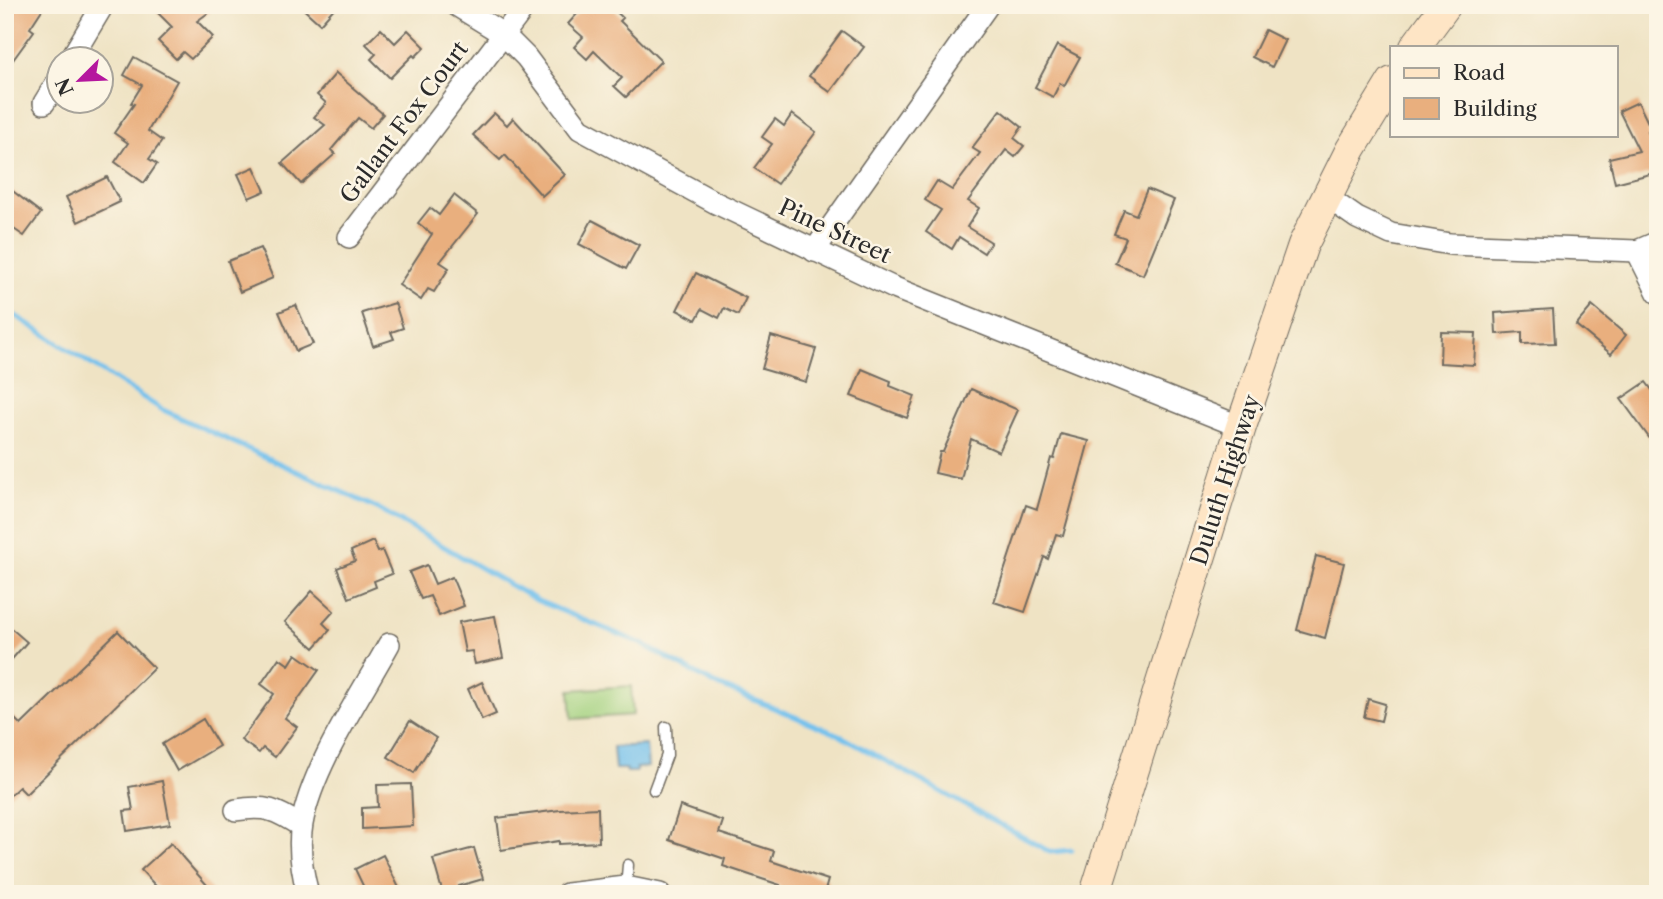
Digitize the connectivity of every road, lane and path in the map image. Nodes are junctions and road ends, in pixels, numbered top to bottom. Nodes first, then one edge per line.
1 (103, 5) edge
2 (456, 5) edge
3 (526, 5) edge
4 (988, 5) edge
5 (1446, 5) edge
6 (503, 34) junction
7 (78, 46) edge
8 (1416, 46) edge
9 (1390, 85) edge
10 (46, 100) edge
11 (44, 103) dead end
12 (1327, 197) junction
13 (349, 237) dead end
14 (1658, 242) edge
15 (814, 251) junction
16 (1637, 251) junction
17 (1658, 293) edge
18 (1241, 427) junction
19 (389, 643) dead end
20 (666, 727) dead end
21 (654, 790) dead end
22 (236, 810) dead end
23 (301, 826) junction
24 (628, 865) dead end
25 (626, 887) junction
26 (308, 894) edge
27 (567, 894) edge
28 (660, 894) edge
29 (1095, 894) edge

1 - 7 street
2 - 6 street, Pine Street
3 - 6 street, Gallant Fox Court
4 - 15 street
5 - 8 main road
6 - 13 street, Gallant Fox Court
6 - 15 street, Pine Street
9 - 12 main road, Duluth Highway
10 - 11 street
12 - 16 street
12 - 18 main road, Duluth Highway
14 - 16 street
15 - 18 street, Pine Street
16 - 17 street
18 - 29 main road, Duluth Highway
19 - 23 street
20 - 21 lane
22 - 23 street
23 - 26 street
24 - 25 lane
25 - 27 street
25 - 28 street

